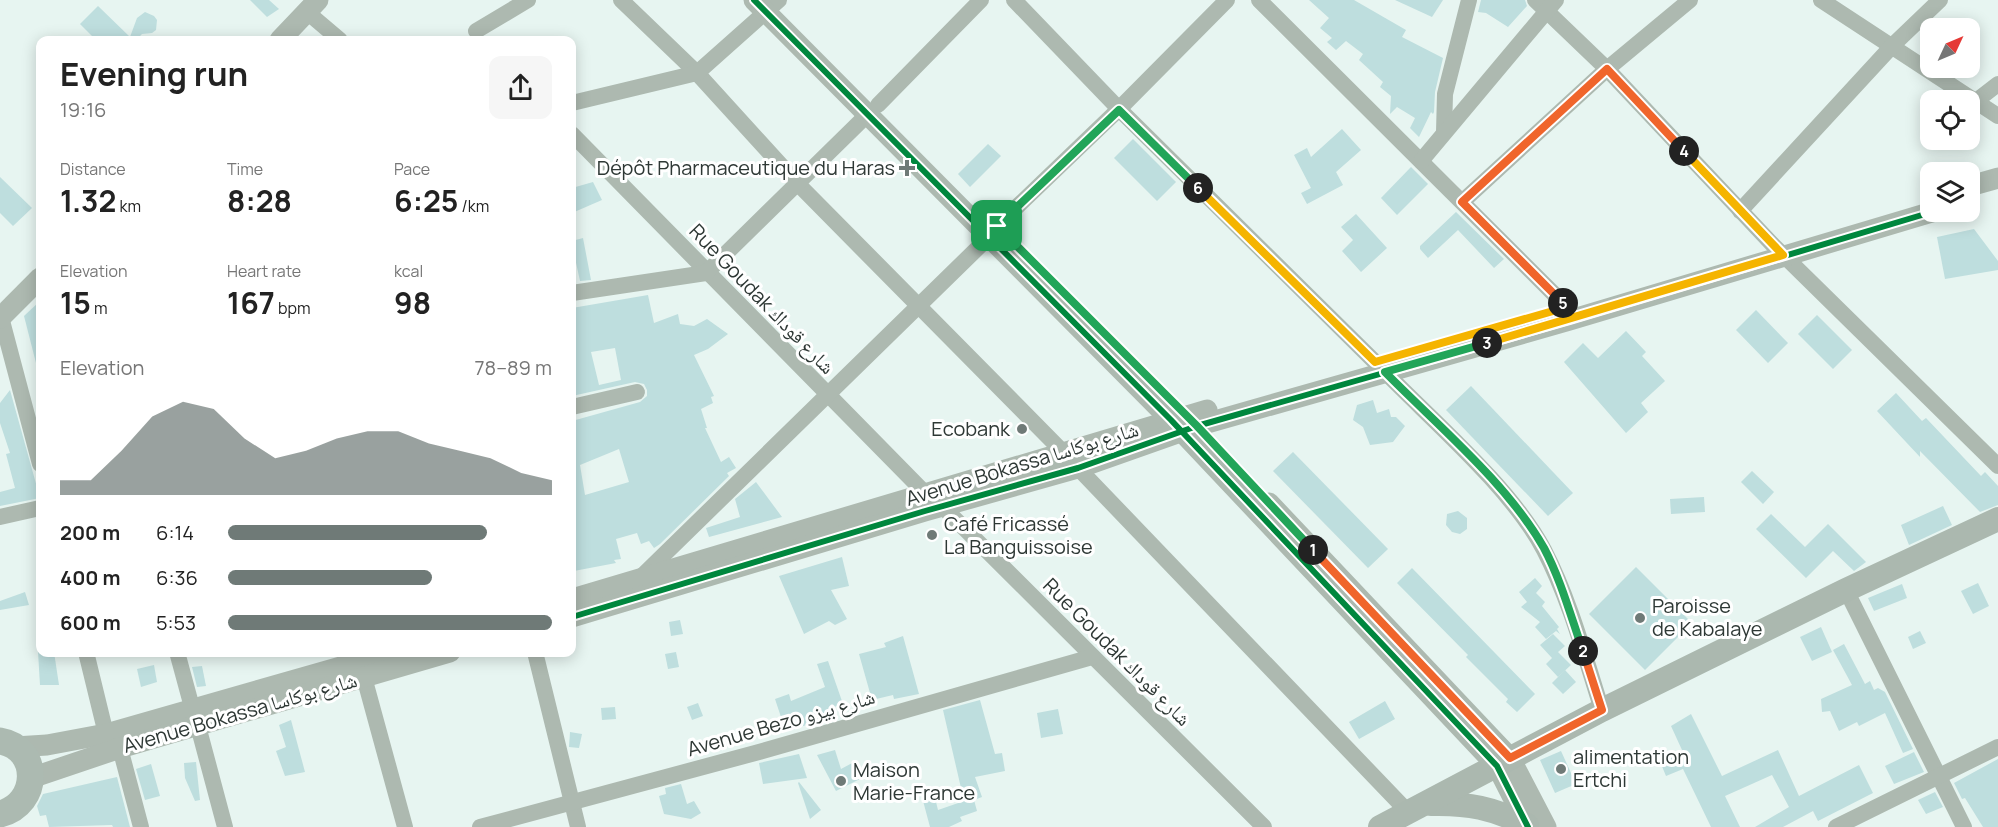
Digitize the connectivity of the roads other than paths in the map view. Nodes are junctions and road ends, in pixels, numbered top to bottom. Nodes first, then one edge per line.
1 (528, 0) edge
2 (621, 0) edge
3 (981, 0) edge
4 (1014, 0) edge
5 (1227, 0) edge
6 (1260, 0) edge
7 (1469, 0) edge
8 (1690, 0) edge
9 (1821, 0) edge
10 (1940, 0) edge
11 (770, 3) edge
12 (1546, 3) edge
13 (313, 6) edge
14 (476, 31) dead end
15 (284, 36) edge
16 (337, 36) edge
17 (1893, 45) junction
18 (1607, 69) junction
19 (697, 73) junction
20 (1998, 84) edge
21 (1960, 90) edge
22 (1980, 98) edge
23 (576, 102) edge
24 (1980, 104) edge
25 (873, 110) junction
26 (1119, 110) junction
27 (1998, 116) edge
28 (1444, 132) junction
29 (576, 138) edge
30 (1421, 161) junction
31 (1998, 178) edge
32 (1980, 183) edge
33 (798, 184) junction
34 (1998, 192) edge
35 (1980, 198) edge
36 (1920, 201) edge
37 (1462, 202) junction
38 (1740, 211) junction
39 (1920, 215) edge
40 (993, 231) junction
41 (1778, 249) junction
42 (706, 273) junction
43 (36, 282) edge
44 (576, 292) edge
45 (920, 306) junction
46 (1567, 307) junction
47 (0, 317) edge
48 (1380, 367) junction
49 (638, 392) dead end
50 (827, 396) junction
51 (576, 405) edge
52 (35, 419) edge
53 (1184, 424) junction
54 (1063, 452) junction
55 (1998, 466) edge
56 (1078, 468) junction
57 (924, 492) junction
58 (942, 506) junction
59 (36, 509) edge
60 (0, 517) edge
61 (1998, 519) edge
62 (640, 579) junction
63 (1846, 590) junction
64 (576, 598) edge
65 (576, 616) edge
66 (88, 657) edge
67 (178, 657) edge
68 (380, 657) edge
69 (413, 657) edge
70 (536, 657) edge
71 (1092, 657) junction
72 (361, 664) edge
73 (1602, 710) junction
74 (195, 719) junction
75 (113, 741) junction
76 (7, 744) edge
77 (1998, 747) edge
78 (1504, 762) junction
79 (1939, 775) junction
80 (31, 778) junction
81 (572, 803) junction
82 (1417, 809) junction
83 (6, 817) edge
84 (1534, 826) edge
85 (141, 827) edge
86 (225, 827) edge
87 (405, 827) edge
88 (480, 827) edge
89 (578, 827) edge
90 (1264, 827) edge
91 (1380, 827) edge
92 (1836, 827) edge
93 (1964, 827) edge

1 - 14 street
2 - 19 street
3 - 25 street
4 - 26 street
5 - 26 street
6 - 30 street
7 - 28 street
8 - 18 street
9 - 17 street
10 - 17 street
11 - 19 street
11 - 25 street
12 - 18 street
12 - 28 street
13 - 15 street
13 - 16 street
17 - 21 street
17 - 38 street
18 - 37 street
18 - 38 street
19 - 23 street
19 - 33 street
20 - 22 street
24 - 27 street
25 - 33 street
25 - 40 street
26 - 40 street
26 - 48 street
28 - 30 street
29 - 42 street, Rue Goudak شارع قوداك
30 - 37 street
31 - 32 street
33 - 42 street
33 - 45 street
34 - 35 street
36 - 41 street, Avenue Bokassa شارع بوكاسا
37 - 46 street
38 - 41 street
39 - 41 street, Avenue Bokassa شارع بوكاسا
40 - 45 street
40 - 53 street
41 - 46 street, Avenue Bokassa شارع بوكاسا
41 - 48 street, Avenue Bokassa شارع بوكاسا
41 - 55 street
42 - 44 street
42 - 50 street, Rue Goudak شارع قوداك
43 - 47 street
45 - 50 street
45 - 54 street
46 - 48 street, Avenue Bokassa شارع بوكاسا
47 - 52 street
48 - 53 street, Avenue Bokassa شارع بوكاسا
48 - 73 street
49 - 51 street
50 - 57 street, Rue Goudak شارع قوداك
50 - 62 street
53 - 54 street, Avenue Bokassa شارع بوكاسا
53 - 56 street, Avenue Bokassa شارع بوكاسا
53 - 78 street
54 - 57 street, Avenue Bokassa شارع بوكاسا
56 - 58 street, Avenue Bokassa شارع بوكاسا
56 - 82 street
57 - 62 street, Avenue Bokassa شارع بوكاسا
58 - 65 street, Avenue Bokassa شارع بوكاسا
58 - 71 street, Rue Goudak شارع قوداك
59 - 60 street
61 - 63 main road
62 - 64 street, Avenue Bokassa شارع بوكاسا
63 - 73 main road
63 - 79 street
66 - 75 street
67 - 74 street
68 - 72 street, Avenue Bokassa شارع بوكاسا
69 - 72 street, Avenue Bokassa شارع بوكاسا
70 - 81 street
71 - 81 street, Avenue Bezo شارع بيزو
71 - 90 street, Rue Goudak شارع قوداك
72 - 74 street, Avenue Bokassa شارع بوكاسا
72 - 87 street
73 - 78 main road
74 - 75 street, Avenue Bokassa شارع بوكاسا
74 - 86 street
75 - 76 street, Avenue Bokassa شارع بوكاسا
75 - 80 street, Avenue Bokassa شارع بوكاسا
75 - 85 street
76 - 80 main road
77 - 79 street
78 - 82 main road
78 - 84 street
79 - 92 street
79 - 93 street
80 - 83 main road
81 - 88 street, Avenue Bezo شارع بيزو
81 - 89 street
82 - 84 main road
82 - 91 main road

